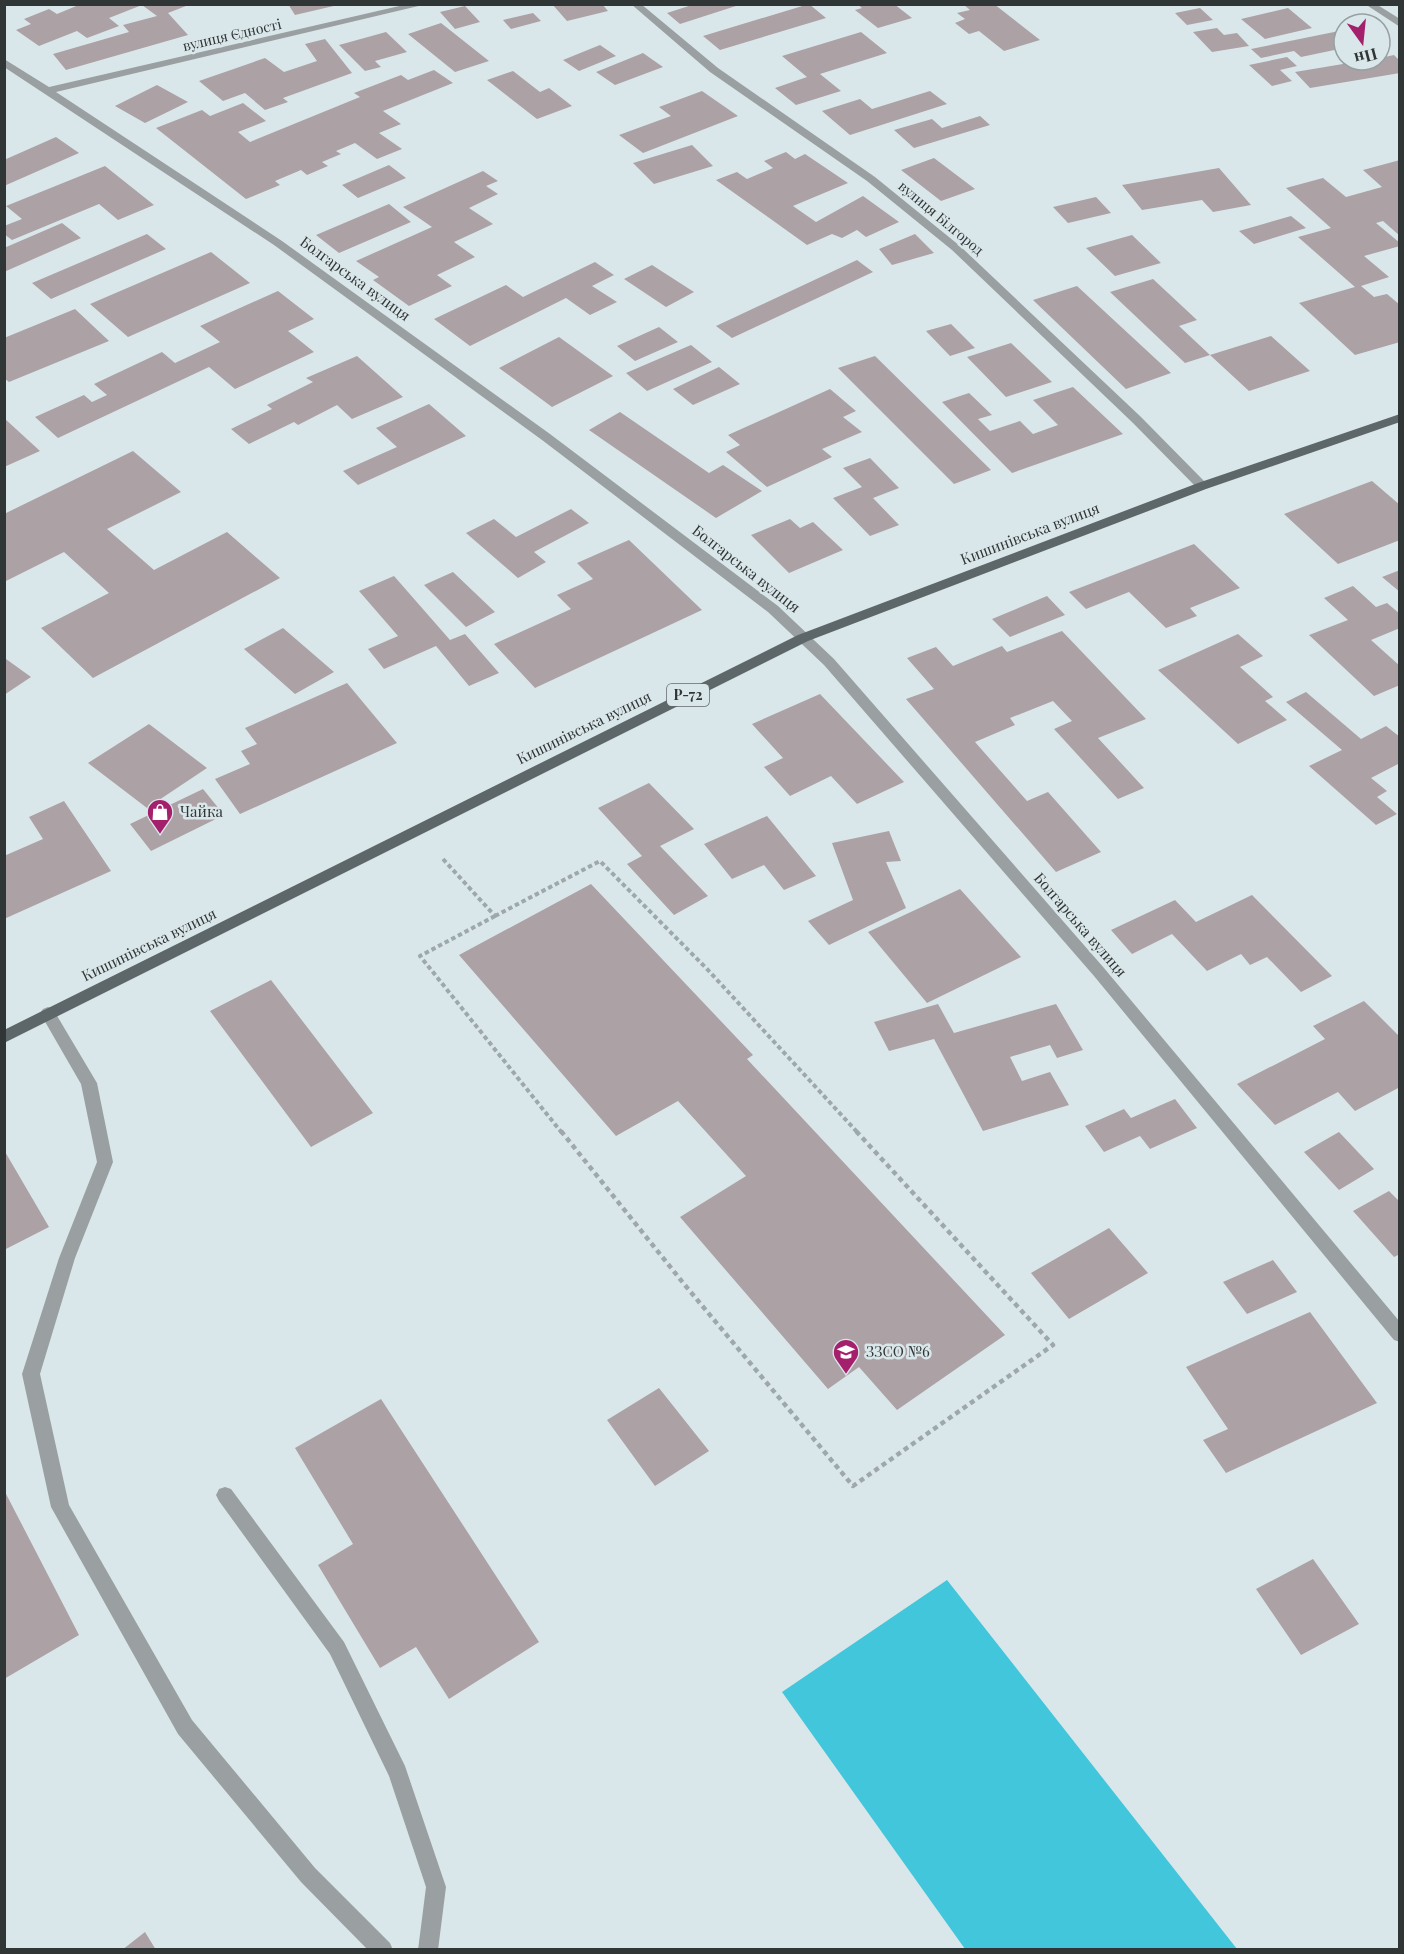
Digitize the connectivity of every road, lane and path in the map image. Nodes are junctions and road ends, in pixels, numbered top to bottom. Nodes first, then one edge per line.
1 (423, 4) edge
2 (635, 4) edge
3 (1369, 4) edge
4 (1400, 24) edge
5 (4, 62) edge
6 (47, 91) junction
7 (1400, 418) edge
8 (1202, 486) junction
9 (803, 638) junction
10 (443, 859) dead end
11 (495, 916) junction
12 (48, 1013) junction
13 (4, 1037) edge
14 (1400, 1335) edge
15 (225, 1495) dead end
16 (383, 1950) edge
17 (428, 1950) edge

1 - 6 street, вулиця Єдності
2 - 8 street, вулиця Білгород
3 - 4 street
5 - 6 street, Болгарська вулиця
6 - 9 street, Болгарська вулиця
7 - 8 main road, Кишинівська вулиця / Р-72
8 - 9 main road, Кишинівська вулиця / Р-72
9 - 12 main road, Кишинівська вулиця / Р-72
9 - 14 street, Болгарська вулиця
10 - 11 path
11 - 11 path
12 - 13 main road, Кишинівська вулиця / Р-72
12 - 16 street
15 - 17 street

